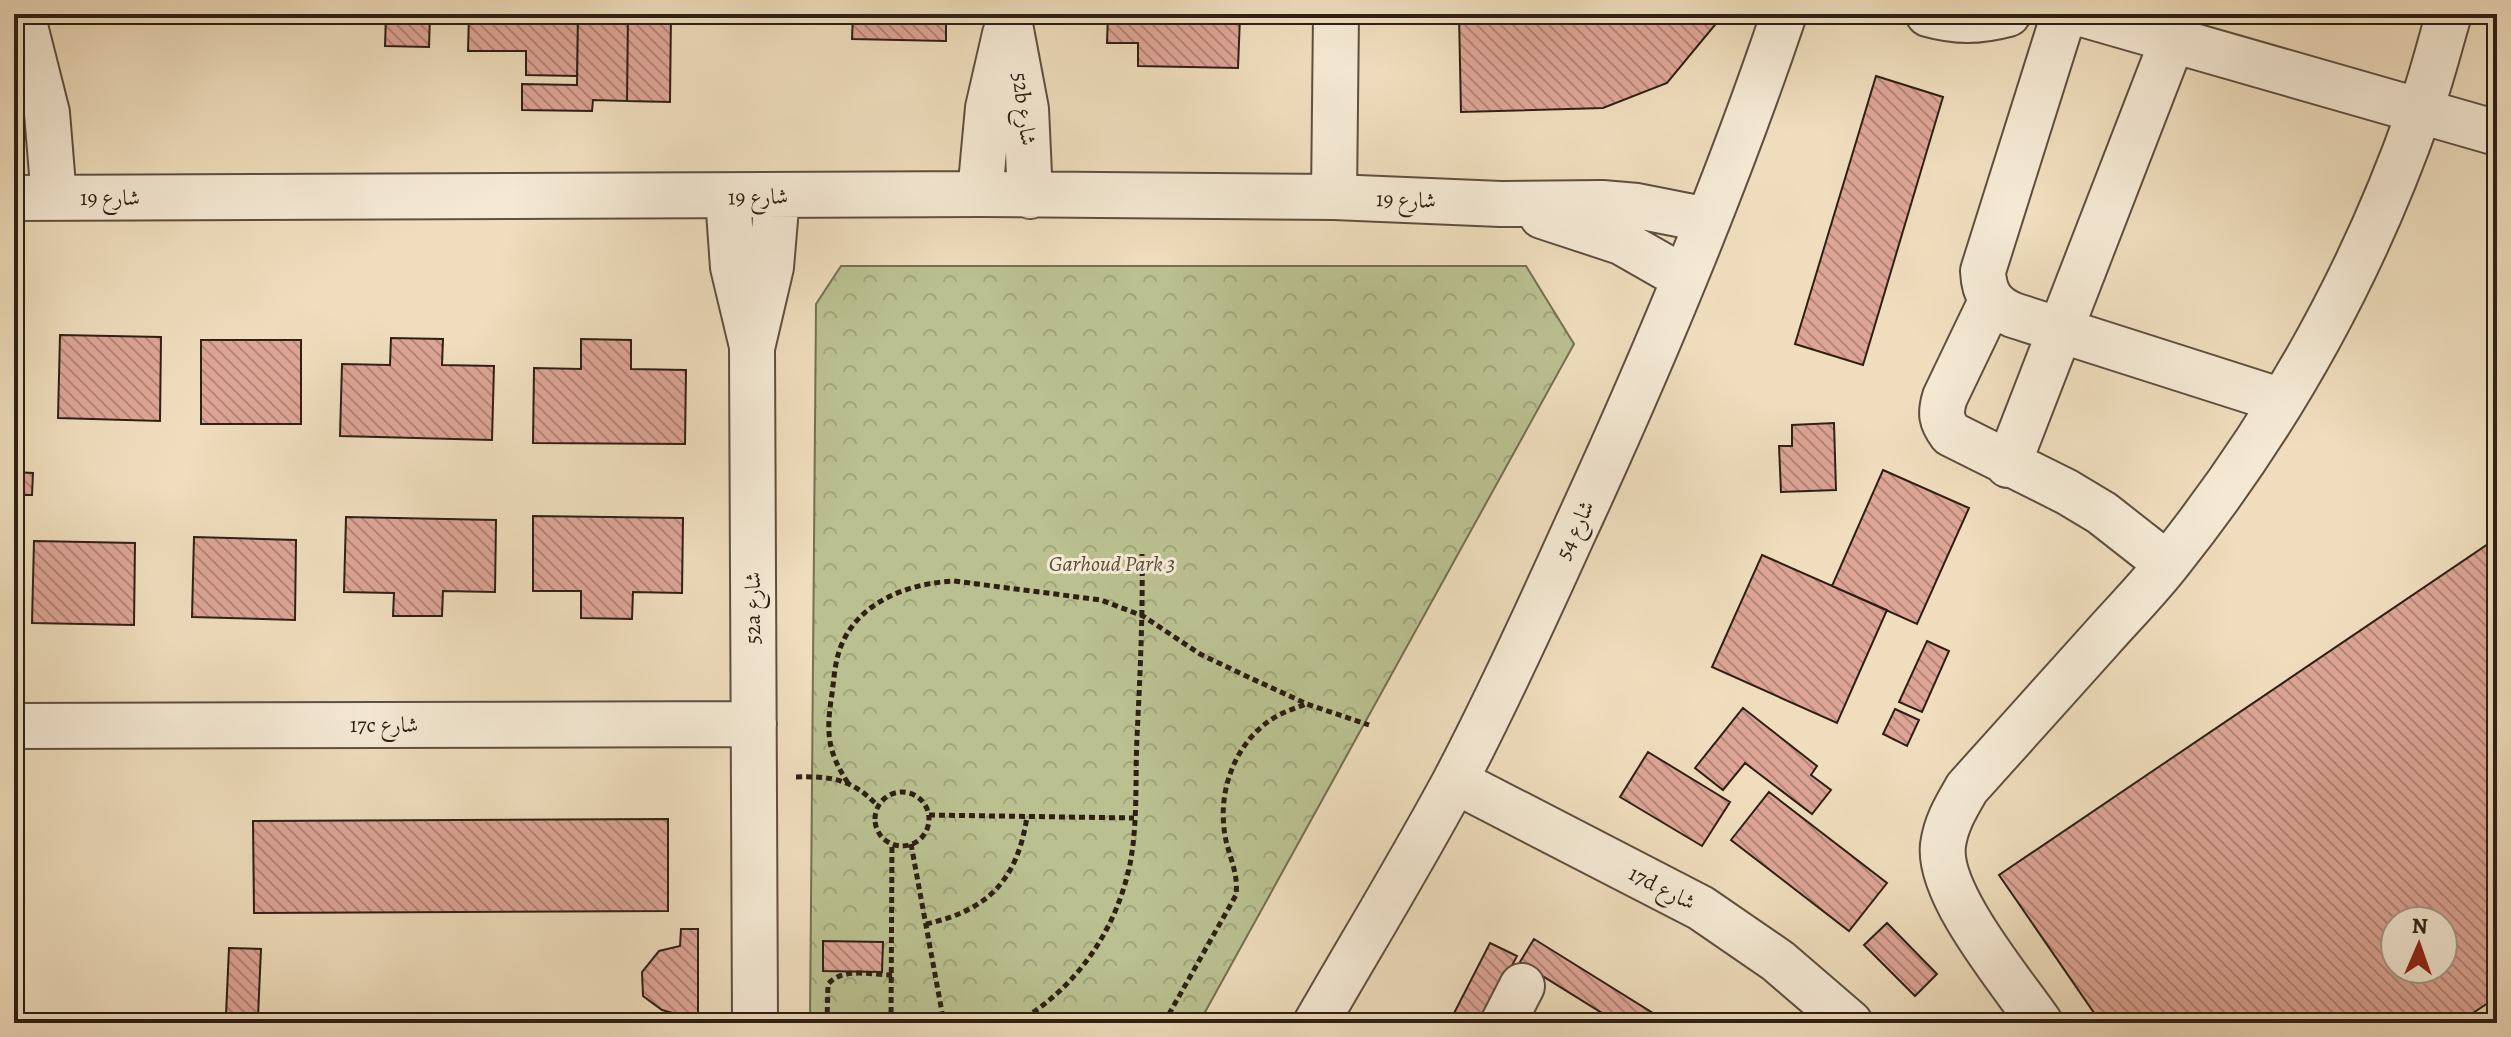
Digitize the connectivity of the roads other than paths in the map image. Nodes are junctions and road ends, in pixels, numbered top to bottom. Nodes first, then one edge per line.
1 (1336, 14) edge
2 (1784, 14) edge
3 (1928, 14) edge
4 (2008, 14) edge
5 (2064, 14) edge
6 (2082, 14) edge
7 (2449, 14) edge
8 (1008, 19) edge
9 (26, 22) edge
10 (2173, 39) junction
11 (14, 77) edge
12 (2420, 111) junction
13 (2497, 133) edge
14 (980, 194) junction
15 (777, 196) junction
16 (1030, 196) junction
17 (728, 197) junction
18 (1334, 197) junction
19 (34, 198) edge
20 (1501, 204) junction
21 (1708, 220) junction
22 (1684, 278) junction
23 (1991, 301) junction
24 (2060, 330) junction
25 (752, 348) junction
26 (2282, 401) junction
27 (2008, 465) junction
28 (2167, 564) junction
29 (754, 724) junction
30 (14, 726) edge
31 (1455, 781) junction
32 (755, 1023) edge
33 (1316, 1023) edge
34 (1850, 1023) edge
35 (2040, 1023) edge

1 - 18 street
2 - 21 street, شارع 54
3 - 4 street
5 - 23 street
6 - 10 street
7 - 12 street
8 - 14 street, 52b شارع
8 - 16 street, 52b شارع
9 - 11 street
9 - 19 street
10 - 12 street
10 - 24 street
12 - 13 street
12 - 26 street
14 - 15 street, شارع 19
14 - 16 street, شارع 19
15 - 17 street, شارع 19
15 - 25 street, 52a شارع
16 - 18 street, شارع 19
17 - 19 street, شارع 19
17 - 25 street
18 - 20 street, شارع 19
20 - 21 street, شارع 19
20 - 22 street, شارع 19
21 - 22 street, شارع 54
22 - 31 street, شارع 54
23 - 24 street
23 - 27 street
24 - 26 street
24 - 27 street
25 - 29 street, 52a شارع
26 - 28 street
27 - 28 street
28 - 35 street
29 - 30 street, 17c شارع
29 - 32 street, 52a شارع
31 - 33 street, شارع 54
31 - 34 street, 17d شارع

